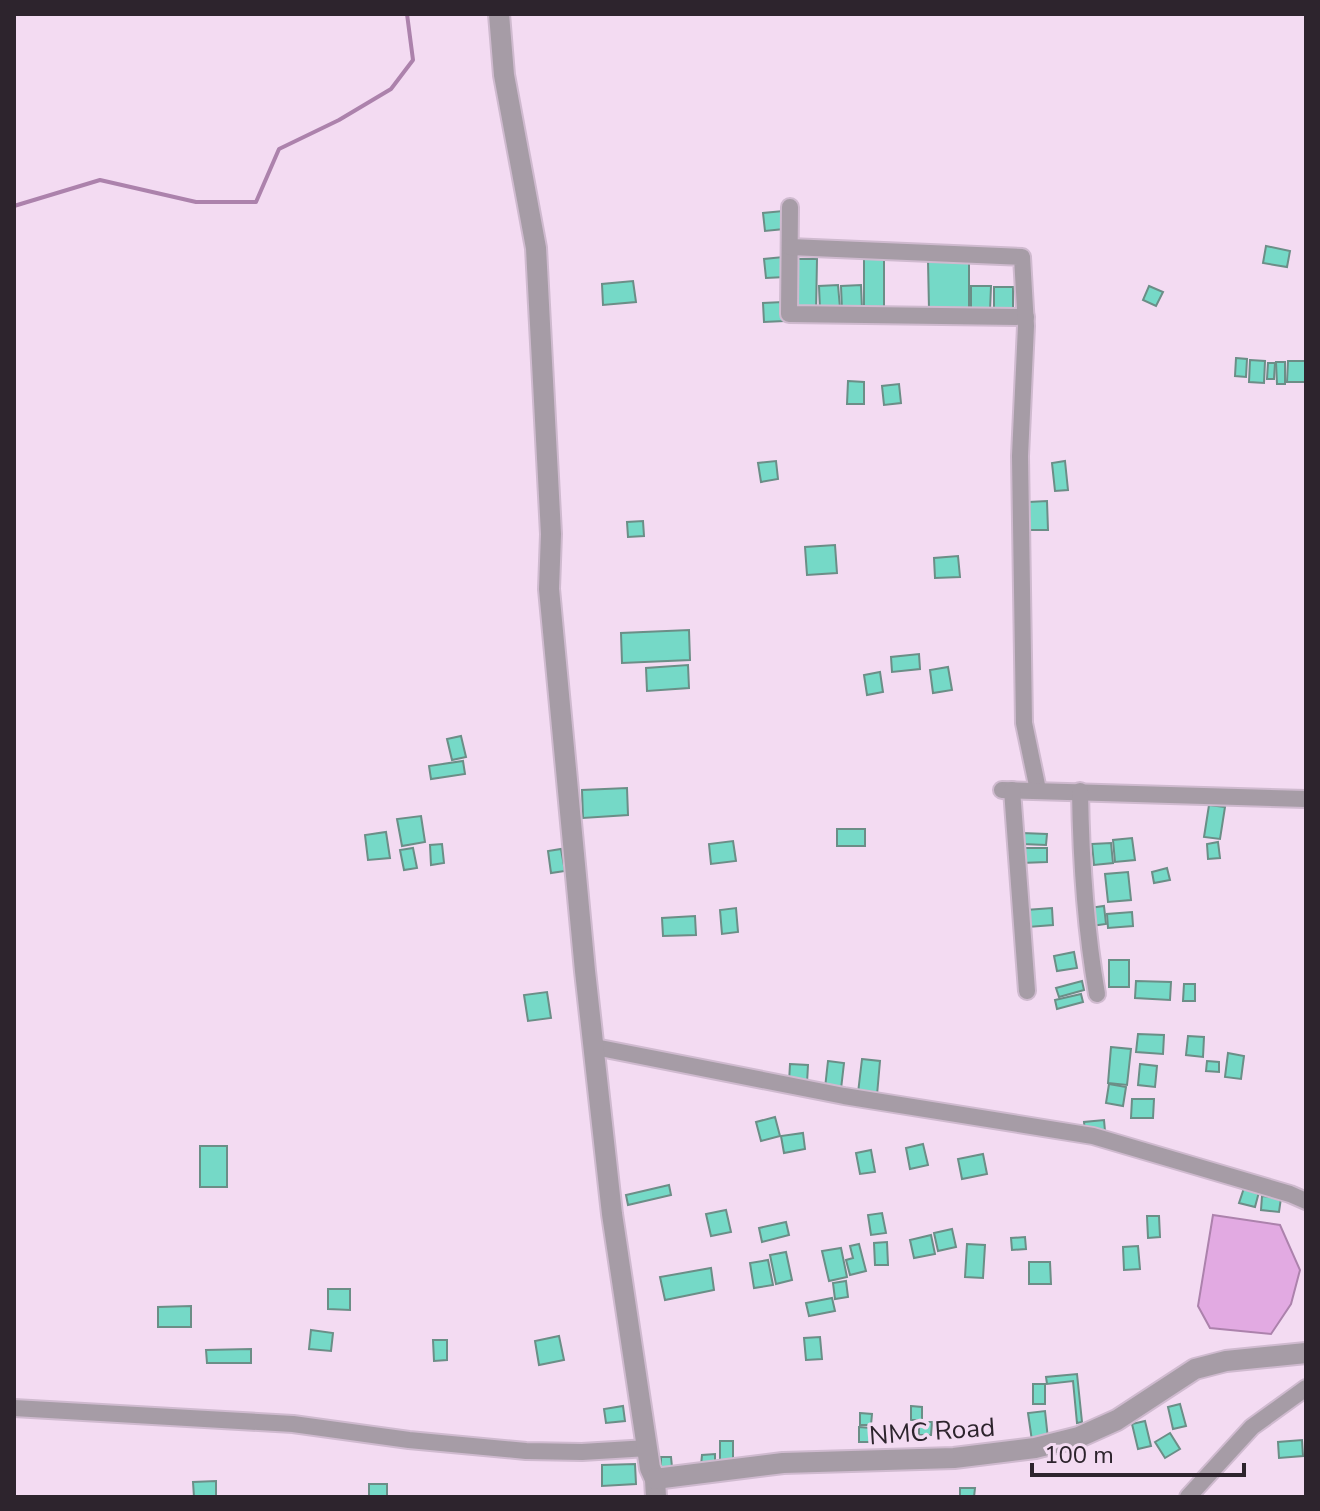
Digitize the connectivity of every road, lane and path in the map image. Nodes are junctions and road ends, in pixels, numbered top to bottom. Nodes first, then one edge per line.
1 (499, 14) edge
2 (790, 207) dead end
3 (790, 247) junction
4 (1026, 317) junction
5 (1038, 790) junction
6 (1080, 791) junction
7 (1306, 799) edge
8 (1027, 991) dead end
9 (1097, 994) dead end
10 (595, 1047) junction
11 (1306, 1201) edge
12 (1306, 1353) edge
13 (1306, 1388) edge
14 (14, 1408) edge
15 (648, 1448) junction
16 (656, 1488) edge
17 (1188, 1497) edge

1 - 10 street
2 - 3 street
3 - 4 street
3 - 4 street
4 - 5 street
5 - 6 street
5 - 8 street
6 - 7 street
6 - 9 street
10 - 11 street
10 - 15 street
12 - 16 street, NMC Road
13 - 17 street
14 - 15 street
15 - 16 street

